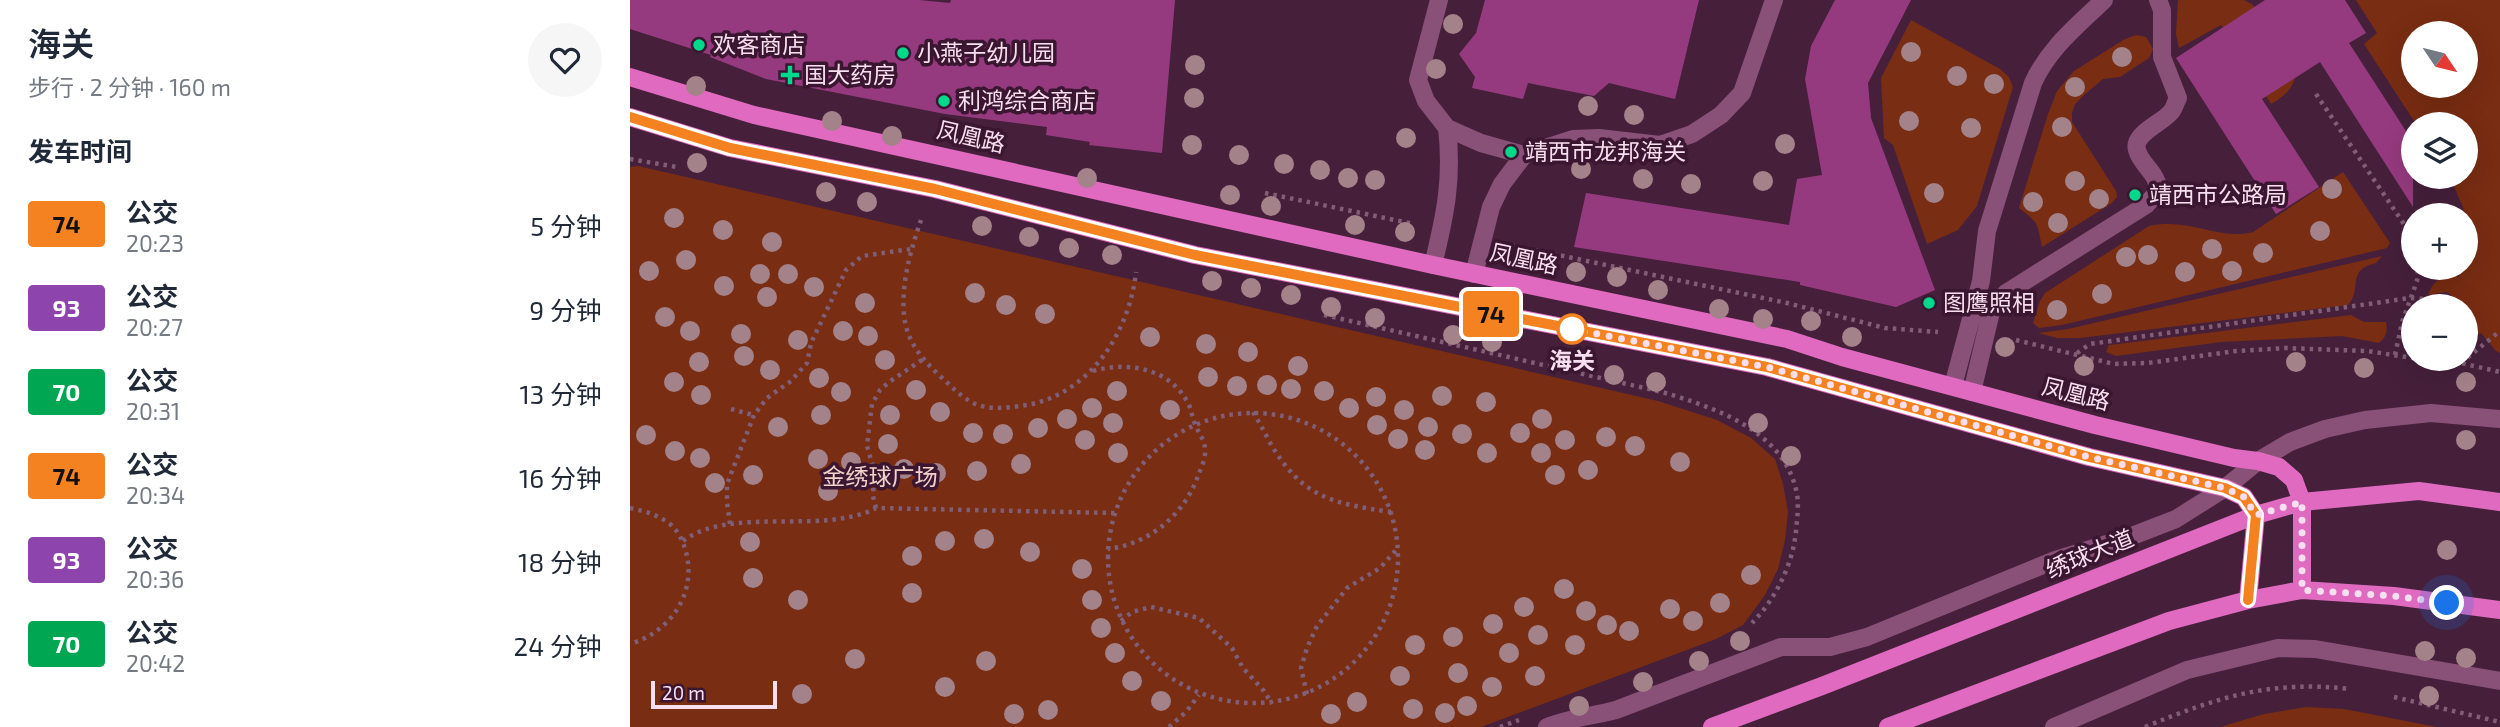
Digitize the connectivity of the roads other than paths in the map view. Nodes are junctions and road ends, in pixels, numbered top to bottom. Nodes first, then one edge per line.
1 (1438, 0) edge
2 (1774, 0) edge
3 (2104, 0) edge
4 (2158, 0) edge
5 (630, 77) edge
6 (630, 117) edge
7 (1447, 128) junction
8 (1524, 155) junction
9 (1433, 265) junction
10 (1474, 274) junction
11 (1953, 386) junction
12 (1972, 392) junction
13 (2500, 419) edge
14 (2258, 461) junction
15 (2225, 488) junction
16 (2302, 502) junction
17 (2500, 502) edge
18 (2256, 515) junction
19 (2302, 590) junction
20 (2248, 600) junction
21 (2500, 610) edge
22 (2500, 681) edge
23 (1547, 727) edge
24 (1712, 727) edge
25 (1888, 727) edge
26 (2054, 727) edge

1 - 7 street
2 - 8 street
3 - 11 street
4 - 12 street
5 - 9 main road, 凤凰路
6 - 15 main road
7 - 8 street
7 - 9 street
8 - 10 street
9 - 10 main road, 凤凰路
10 - 11 main road, 凤凰路
11 - 12 main road, 凤凰路
12 - 14 main road, 凤凰路
13 - 14 street
14 - 15 street
14 - 16 main road, 凤凰路
15 - 18 main road
15 - 23 street
16 - 17 main road, 绣球大道
16 - 18 main road, 绣球大道
16 - 19 main road, 凤凰路
18 - 20 main road
18 - 24 main road, 绣球大道
19 - 20 main road
19 - 21 main road
20 - 25 main road
22 - 26 street

